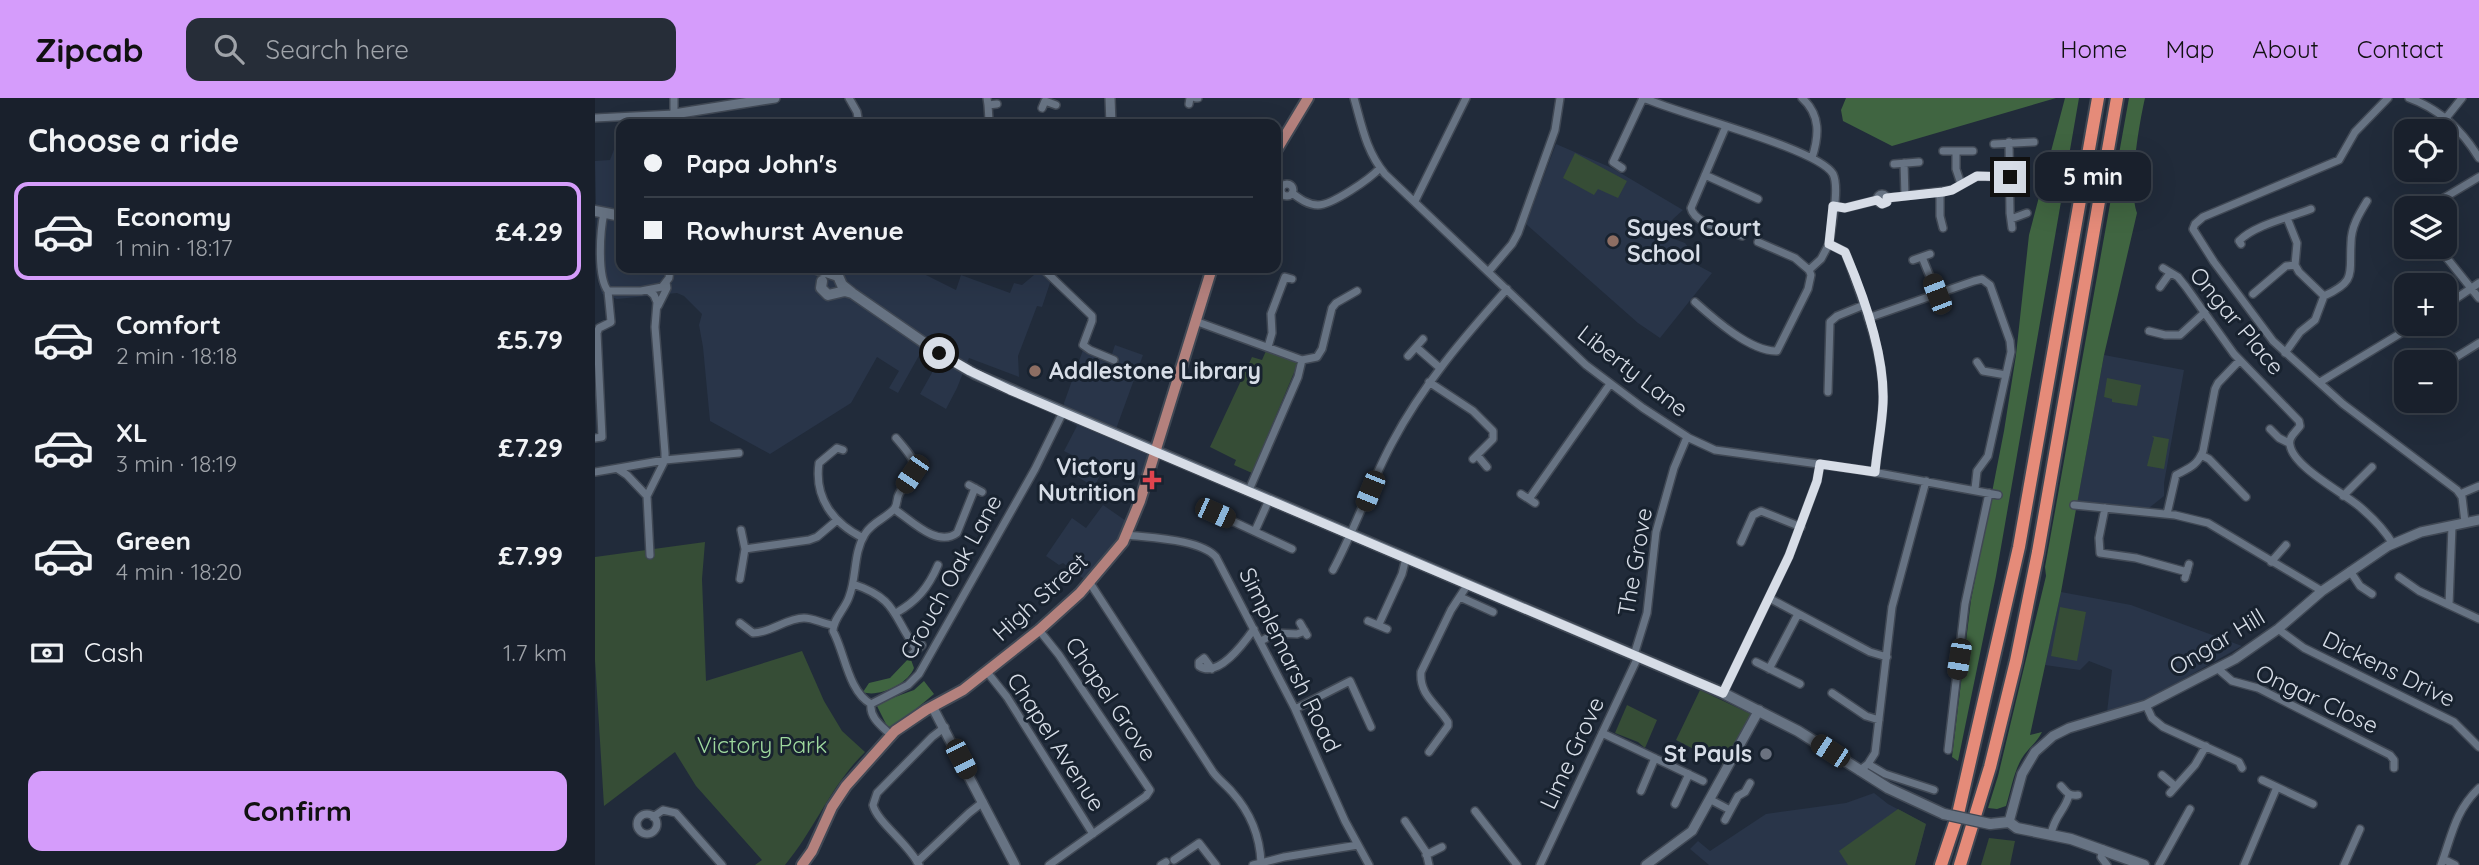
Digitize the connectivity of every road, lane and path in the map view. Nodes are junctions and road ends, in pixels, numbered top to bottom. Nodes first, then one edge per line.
1 (674, 98) edge
2 (775, 98) edge
3 (849, 98) edge
4 (1110, 98) edge
5 (1308, 98) edge
6 (1354, 98) edge
7 (1466, 98) edge
8 (1560, 98) edge
9 (1643, 98) edge
10 (1802, 98) edge
11 (2098, 98) edge
12 (2117, 98) edge
13 (2388, 98) edge
14 (2409, 98) edge
15 (2462, 98) edge
16 (736, 101) edge
17 (987, 102) edge
18 (1044, 102) edge
19 (997, 104) dead end
20 (1056, 105) dead end
21 (595, 118) edge
22 (2446, 118) junction
23 (675, 119) edge
24 (858, 119) edge
25 (1111, 119) edge
26 (1726, 126) junction
27 (2009, 142) junction
28 (2034, 142) dead end
29 (1281, 143) edge
30 (1994, 144) dead end
31 (1943, 150) dead end
32 (1956, 151) junction
33 (1973, 151) dead end
34 (1812, 158) junction
35 (2479, 158) edge
36 (1919, 162) dead end
37 (1905, 163) junction
38 (1894, 164) dead end
39 (1380, 168) junction
40 (1622, 168) dead end
41 (1705, 175) junction
42 (2010, 177) junction
43 (2479, 177) edge
44 (1961, 184) junction
45 (1292, 193) dead end
46 (1940, 193) junction
47 (1905, 195) junction
48 (2447, 196) edge
49 (1758, 199) dead end
50 (1415, 201) junction
51 (2367, 201) dead end
52 (1833, 206) junction
53 (2311, 209) dead end
54 (598, 212) edge
55 (2027, 213) dead end
56 (616, 215) edge
57 (2287, 218) junction
58 (2011, 219) junction
59 (1943, 228) dead end
60 (2013, 228) dead end
61 (1742, 236) dead end
62 (1758, 242) dead end
63 (1829, 244) junction
64 (2241, 244) dead end
65 (2447, 259) edge
66 (1913, 260) dead end
67 (2295, 264) junction
68 (1809, 270) junction
69 (1489, 271) junction
70 (669, 273) edge
71 (1047, 273) edge
72 (1210, 273) edge
73 (832, 275) edge
74 (1292, 279) dead end
75 (666, 282) junction
76 (2479, 283) edge
77 (2160, 287) dead end
78 (840, 289) junction
79 (1507, 289) junction
80 (2470, 289) junction
81 (648, 290) junction
82 (608, 291) junction
83 (1357, 291) dead end
84 (1937, 294) junction
85 (2253, 294) dead end
86 (2324, 296) junction
87 (2457, 298) edge
88 (2479, 298) edge
89 (1695, 302) dead end
90 (1864, 305) junction
91 (657, 307) junction
92 (2205, 312) junction
93 (1868, 318) junction
94 (1195, 321) junction
95 (2149, 331) dead end
96 (2396, 336) edge
97 (1423, 339) dead end
98 (2479, 343) edge
99 (1268, 346) junction
100 (1416, 347) junction
101 (2285, 353) junction
102 (1408, 356) dead end
103 (2457, 357) edge
104 (1302, 359) junction
105 (1114, 360) dead end
106 (2239, 360) junction
107 (1977, 362) dead end
108 (1440, 368) junction
109 (2005, 375) junction
110 (1429, 382) junction
111 (2320, 383) junction
112 (1610, 384) junction
113 (1828, 392) dead end
114 (1063, 412) junction
115 (2271, 429) dead end
116 (1687, 437) junction
117 (595, 438) edge
118 (896, 438) dead end
119 (2290, 443) junction
120 (843, 450) dead end
121 (1155, 450) junction
122 (739, 453) dead end
123 (2201, 455) junction
124 (665, 460) junction
125 (1820, 464) junction
126 (1487, 467) dead end
127 (2372, 467) dead end
128 (618, 469) junction
129 (595, 472) edge
130 (1875, 472) junction
131 (1926, 481) junction
132 (2479, 486) edge
133 (975, 489) dead end
134 (1975, 489) junction
135 (1249, 490) junction
136 (1989, 493) junction
137 (1521, 494) dead end
138 (2460, 494) junction
139 (1998, 495) dead end
140 (647, 496) junction
141 (2343, 496) junction
142 (2246, 497) dead end
143 (1269, 499) junction
144 (2074, 505) dead end
145 (2105, 508) junction
146 (894, 509) junction
147 (1215, 513) dead end
148 (2167, 514) junction
149 (2479, 520) edge
150 (837, 521) junction
151 (2465, 523) junction
152 (2452, 526) junction
153 (1801, 527) junction
154 (741, 530) dead end
155 (1255, 531) junction
156 (1352, 534) junction
157 (1127, 536) junction
158 (863, 538) junction
159 (1741, 542) dead end
160 (2393, 544) junction
161 (2286, 545) dead end
162 (1292, 548) dead end
163 (745, 549) junction
164 (650, 555) dead end
165 (1406, 558) junction
166 (2271, 562) junction
167 (938, 565) dead end
168 (1333, 570) dead end
169 (2187, 571) dead end
170 (2350, 571) junction
171 (2399, 577) dead end
172 (740, 579) dead end
173 (1090, 583) junction
174 (853, 584) junction
175 (1468, 584) junction
176 (2322, 591) junction
177 (2372, 594) dead end
178 (1460, 597) junction
179 (1769, 597) junction
180 (2449, 606) junction
181 (1493, 612) dead end
182 (896, 613) junction
183 (1798, 614) junction
184 (2479, 620) edge
185 (1368, 621) dead end
186 (740, 624) dead end
187 (1379, 624) junction
188 (833, 625) junction
189 (1255, 629) junction
190 (1387, 629) dead end
191 (2278, 629) junction
192 (1038, 630) junction
193 (1304, 630) dead end
194 (1261, 641) junction
195 (917, 650) dead end
196 (1636, 656) junction
197 (1887, 657) junction
198 (1756, 662) dead end
199 (1769, 668) junction
200 (2217, 668) junction
201 (1212, 669) dead end
202 (986, 672) junction
203 (1800, 684) dead end
204 (1832, 692) dead end
205 (1723, 693) junction
206 (871, 704) junction
207 (2146, 705) junction
208 (933, 708) junction
209 (1295, 709) junction
210 (1759, 710) junction
211 (1879, 720) junction
212 (945, 727) junction
213 (1371, 727) dead end
214 (1602, 733) junction
215 (891, 736) junction
216 (2206, 746) junction
217 (2479, 747) edge
218 (1948, 750) dead end
219 (1429, 752) dead end
220 (1655, 758) junction
221 (1864, 767) junction
222 (2242, 768) dead end
223 (2394, 768) dead end
224 (1689, 774) junction
225 (2162, 775) dead end
226 (2262, 780) dead end
227 (1703, 781) dead end
228 (1750, 783) dead end
229 (2061, 786) dead end
230 (2277, 787) junction
231 (2479, 788) edge
232 (1934, 790) dead end
233 (1641, 791) dead end
234 (2069, 795) junction
235 (2078, 795) dead end
236 (1711, 800) junction
237 (983, 802) junction
238 (1675, 804) dead end
239 (2313, 804) dead end
240 (2191, 808) dead end
241 (1730, 810) junction
242 (1474, 812) dead end
243 (653, 817) dead end
244 (1725, 820) dead end
245 (1405, 821) dead end
246 (2009, 822) junction
247 (2360, 829) dead end
248 (1093, 834) junction
249 (2052, 834) junction
250 (818, 837) junction
251 (1358, 845) junction
252 (1441, 847) dead end
253 (2103, 849) junction
254 (1426, 855) junction
255 (1167, 862) edge
256 (2442, 862) edge
257 (1261, 863) junction
258 (918, 864) edge
259 (722, 865) edge
260 (796, 865) edge
261 (802, 865) edge
262 (1015, 865) edge
263 (1049, 865) edge
264 (1216, 865) edge
265 (1253, 865) edge
266 (1369, 865) edge
267 (1429, 865) edge
268 (1517, 865) edge
269 (1540, 865) edge
270 (1646, 865) edge
271 (1941, 865) edge
272 (1960, 865) edge
273 (2107, 865) edge
274 (2144, 865) edge
275 (2159, 865) edge
276 (2244, 865) edge
277 (2344, 865) edge
278 (2455, 865) edge

1 - 23 street
2 - 16 street
3 - 24 street
4 - 25 street
5 - 29 main road
6 - 39 street, Liberty Lane
7 - 50 street
8 - 69 street
9 - 26 street
9 - 40 street
10 - 34 street
11 - 271 highway
12 - 272 highway
13 - 101 street
14 - 22 street
15 - 22 street
16 - 23 street
17 - 19 street
18 - 20 street
21 - 23 street
22 - 35 street
26 - 34 street
26 - 41 street
27 - 28 street
27 - 30 street
27 - 42 street
31 - 32 street
32 - 33 street
32 - 44 street
34 - 52 street
36 - 37 street
37 - 38 street
37 - 47 street
39 - 45 street
39 - 50 street, Liberty Lane
41 - 49 street
41 - 61 street
42 - 44 street
42 - 58 street
43 - 48 street
44 - 46 street
46 - 47 street
46 - 59 street
47 - 52 street
50 - 69 street, Liberty Lane
51 - 86 street
52 - 63 street
53 - 57 street
54 - 56 main road
54 - 82 street
55 - 58 street
57 - 64 street
57 - 67 street
58 - 60 street
62 - 68 street
63 - 68 street
63 - 90 street
65 - 80 street
66 - 84 street
67 - 85 street
67 - 86 street
68 - 89 street
69 - 79 street, Liberty Lane
70 - 75 street
71 - 105 street
72 - 94 main road, High Street
73 - 78 main road
73 - 78 main road
74 - 99 street
75 - 81 street
75 - 91 street
76 - 80 street
77 - 92 street, Ongar Place
78 - 114 main road
79 - 108 street
79 - 112 street, Liberty Lane
80 - 87 street
80 - 88 street
81 - 82 street
81 - 91 street
82 - 117 street
83 - 104 street
84 - 93 street
84 - 109 street
86 - 101 street
90 - 93 street
90 - 113 street
91 - 124 street
92 - 95 street
92 - 106 street, Ongar Place
93 - 130 street
94 - 99 street
94 - 121 main road, High Street
96 - 111 street
97 - 100 street
98 - 103 street
99 - 104 street
100 - 102 street
100 - 108 street
101 - 111 street
104 - 135 street
106 - 119 street, Ongar Place
106 - 123 street
107 - 109 street
108 - 110 street
109 - 134 street
110 - 126 street
110 - 156 street
111 - 138 street
112 - 116 street, Liberty Lane
112 - 137 street
114 - 121 main road
114 - 206 street, Crouch Oak Lane
115 - 119 street
116 - 125 street, Liberty Lane
116 - 196 street, The Grove
118 - 146 street
119 - 141 street
120 - 150 street
121 - 135 main road
121 - 157 main road, High Street
122 - 124 street
123 - 142 street
123 - 148 street
124 - 128 street
124 - 140 street
125 - 130 street, Liberty Lane
125 - 153 street
127 - 141 street
128 - 129 street
128 - 140 street
130 - 131 street, Liberty Lane
131 - 134 street, Liberty Lane
131 - 197 street
132 - 138 street
133 - 146 street
134 - 136 street, Liberty Lane
135 - 143 main road
136 - 139 street, Liberty Lane
136 - 218 street
138 - 151 street
140 - 164 street
141 - 160 street
143 - 155 street
143 - 156 main road
144 - 145 street
145 - 148 street
145 - 169 street
146 - 158 street
147 - 155 street
148 - 166 street
149 - 151 street, Ongar Hill
150 - 158 street
150 - 163 street
151 - 152 street, Ongar Hill
152 - 160 street, Ongar Hill
152 - 180 street
153 - 159 street
153 - 179 street
154 - 163 street
155 - 162 street
156 - 165 main road
156 - 168 street
157 - 173 main road, High Street
157 - 189 street, Simplemarsh Road
158 - 174 street
160 - 170 street, Ongar Hill
161 - 166 street
163 - 172 street
165 - 175 main road
165 - 187 street
166 - 176 street
167 - 182 street
170 - 176 street, Ongar Hill
170 - 177 street
171 - 180 street
173 - 192 main road, High Street
173 - 257 street
174 - 182 street
174 - 188 street
175 - 178 street
175 - 196 main road
176 - 191 street, Ongar Hill
178 - 181 street
178 - 219 street
179 - 183 street
179 - 205 street
180 - 184 street
182 - 195 street
183 - 197 street
183 - 199 street
185 - 187 street
186 - 188 street
187 - 190 street
188 - 206 street
189 - 194 street, Simplemarsh Road
189 - 201 street
191 - 200 street, Ongar Hill
191 - 217 street, Dickens Drive
192 - 202 main road, High Street
192 - 248 street, Chapel Grove
193 - 194 street
194 - 209 street, Simplemarsh Road
196 - 205 main road
196 - 214 street, Lime Grove
197 - 211 street
198 - 199 street
199 - 203 street
200 - 207 street, Ongar Hill
200 - 223 street, Ongar Close
202 - 208 main road, High Street
202 - 248 street, Chapel Avenue
204 - 211 street
205 - 210 main road
206 - 215 street
207 - 216 street
207 - 246 street, Ongar Hill
208 - 212 street
208 - 215 main road, High Street
209 - 213 street
209 - 251 street, Simplemarsh Road
210 - 221 main road
210 - 236 street
211 - 221 street
212 - 237 street
212 - 258 street
214 - 220 street
214 - 269 street, Lime Grove
215 - 250 main road, High Street
216 - 222 street
216 - 225 street
220 - 224 street
220 - 233 street
221 - 232 street
221 - 246 main road, bridge
224 - 227 street
224 - 238 street
226 - 230 street
228 - 241 street
229 - 234 street
230 - 239 street
230 - 276 street
231 - 256 street
234 - 235 street
234 - 249 street
236 - 241 street
236 - 270 street
237 - 258 street
237 - 262 street
240 - 275 street
241 - 244 street
242 - 268 street
243 - 259 street
245 - 254 street
246 - 249 main road
247 - 277 street
248 - 263 street
249 - 253 main road
250 - 260 main road
250 - 261 main road
251 - 257 street
251 - 266 street, Simplemarsh Road
252 - 254 street
253 - 273 street
253 - 274 main road
254 - 267 street
255 - 264 street
256 - 278 street
257 - 265 street

